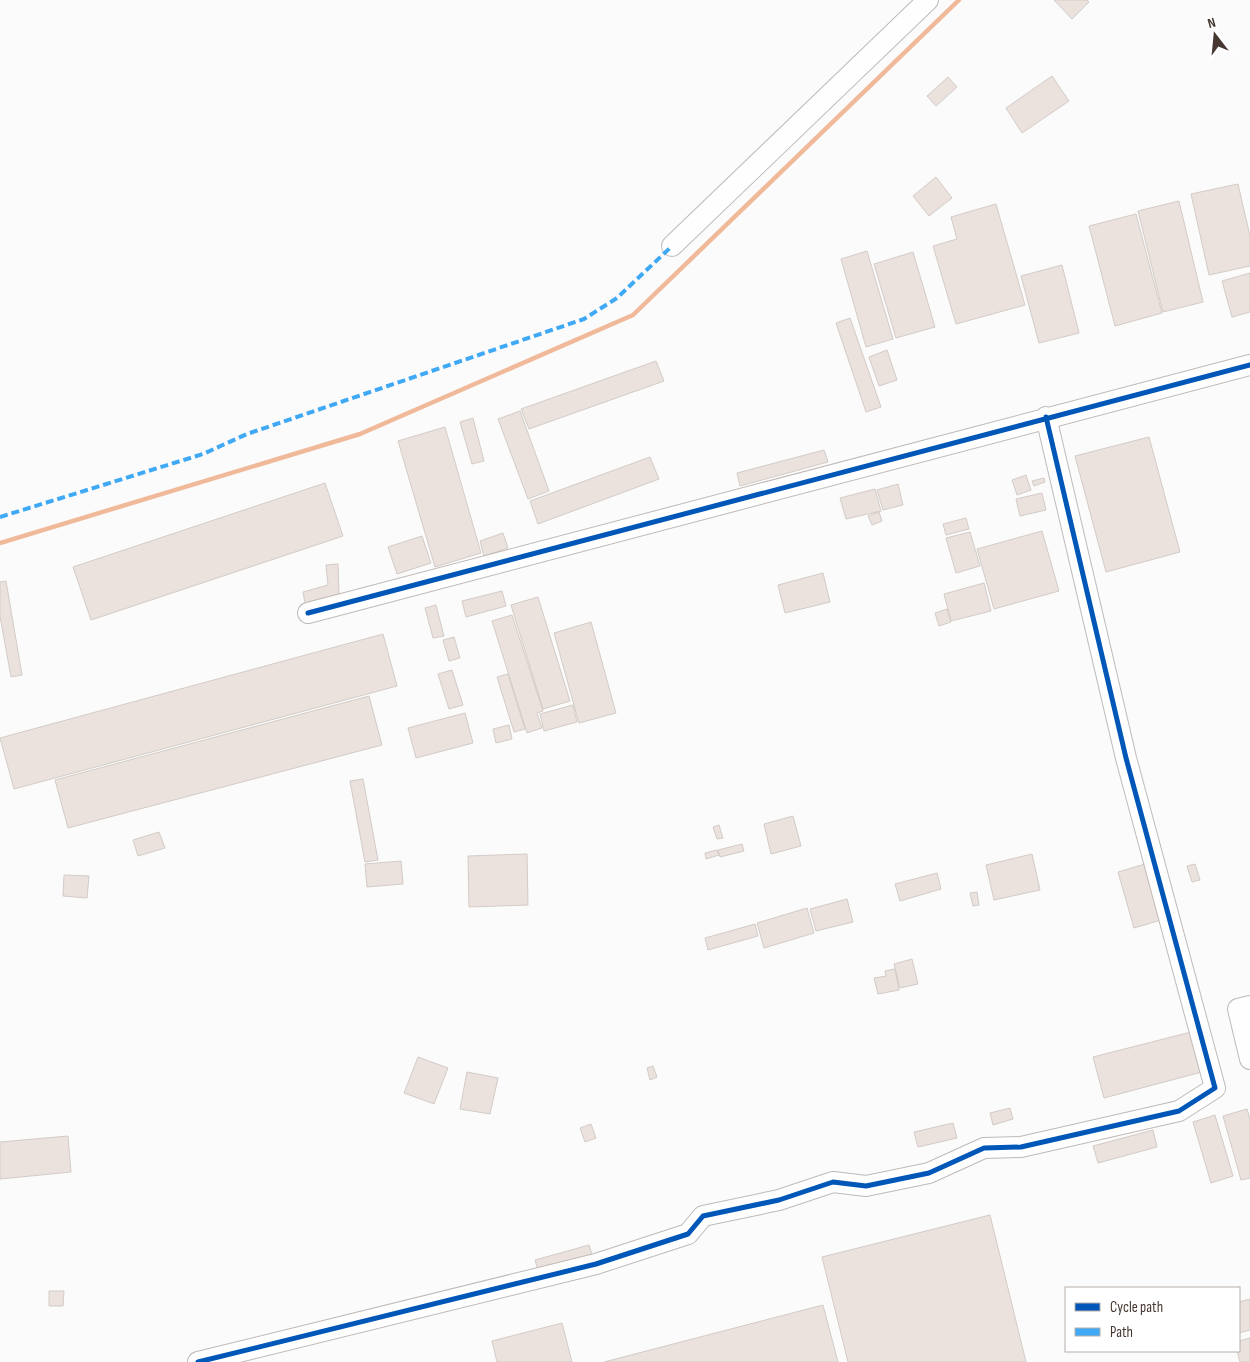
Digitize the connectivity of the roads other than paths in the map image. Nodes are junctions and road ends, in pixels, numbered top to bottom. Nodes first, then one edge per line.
1 (928, 0) edge
2 (672, 246) dead end
3 (1250, 365) edge
4 (1046, 417) junction
5 (308, 613) dead end
6 (1250, 1006) edge
7 (1250, 1059) edge
8 (198, 1362) edge

1 - 2 street
3 - 4 street
4 - 5 street
4 - 8 street
6 - 7 street

